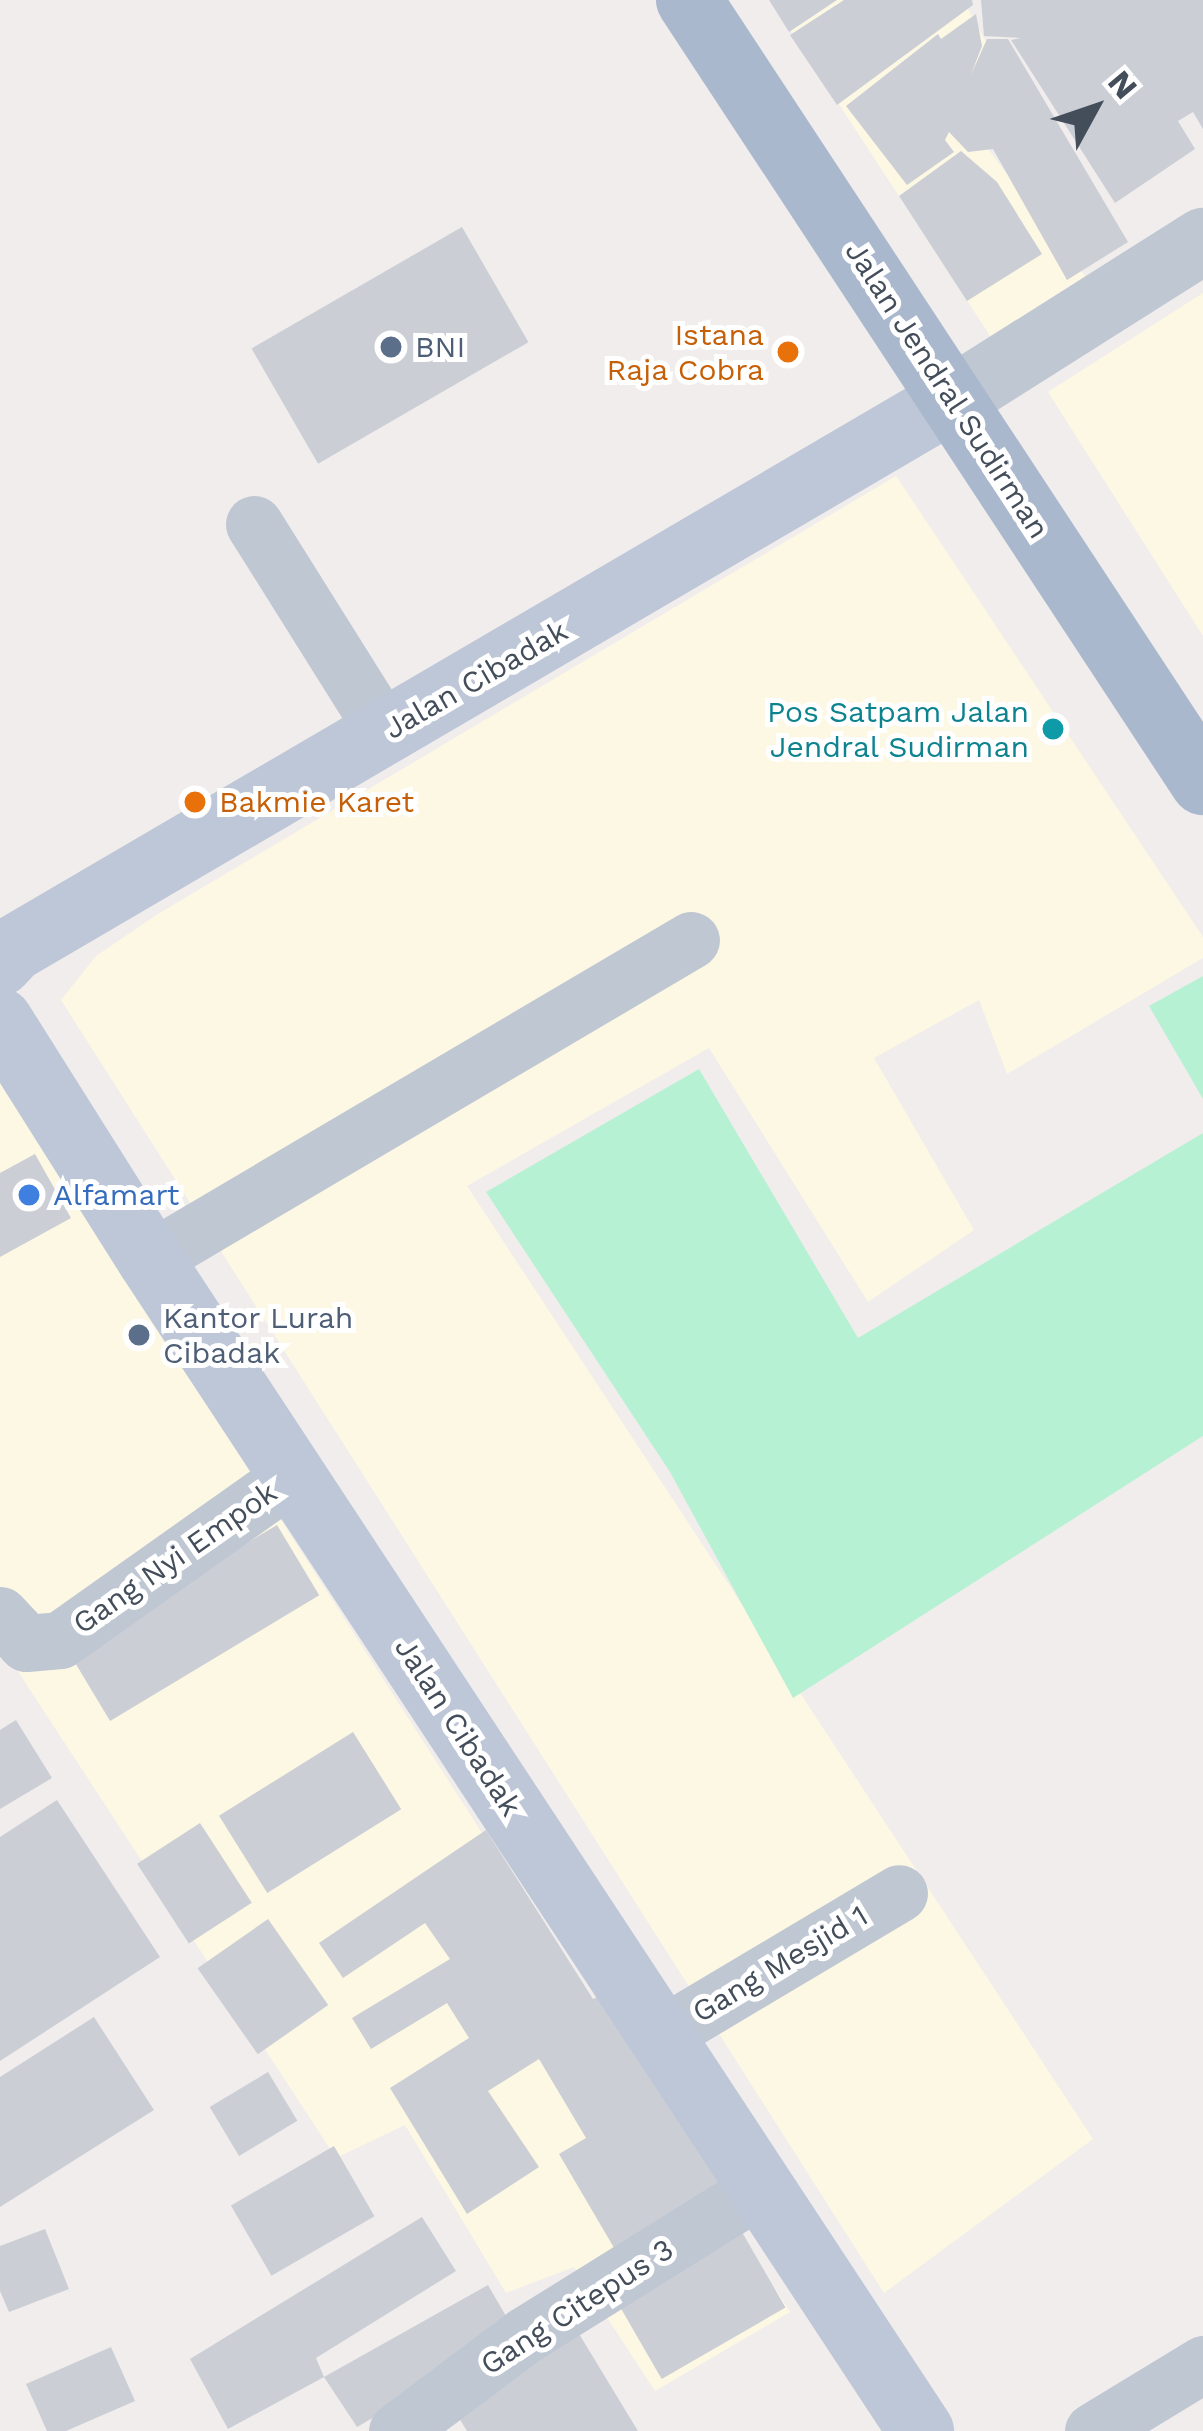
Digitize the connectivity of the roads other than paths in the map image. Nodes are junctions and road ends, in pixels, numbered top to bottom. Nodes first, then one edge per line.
1 (689, 0) edge
2 (1203, 241) edge
3 (953, 399) junction
4 (254, 524) dead end
5 (385, 733) junction
6 (1203, 782) edge
7 (691, 940) dead end
8 (0, 962) edge
9 (0, 1021) edge
10 (150, 1259) junction
11 (292, 1476) junction
12 (0, 1615) edge
13 (898, 1893) dead end
14 (661, 2035) junction
15 (760, 2189) junction
16 (1203, 2364) edge
17 (398, 2431) edge
18 (921, 2431) edge
19 (1093, 2431) edge

1 - 3 main road, Jalan Jendral Sudirman
2 - 3 street
3 - 5 main road, Jalan Cibadak
3 - 6 main road, Jalan Jendral Sudirman
4 - 5 street
5 - 8 main road, Jalan Cibadak
7 - 10 street
9 - 10 main road, Jalan Cibadak
10 - 11 main road, Jalan Cibadak
11 - 12 street, Gang Nyi Empok
11 - 14 main road, Jalan Cibadak
13 - 14 street, Gang Mesjid 1
14 - 15 main road, Jalan Cibadak
15 - 17 street, Gang Citepus 3
15 - 18 main road, Jalan Cibadak
16 - 19 street

